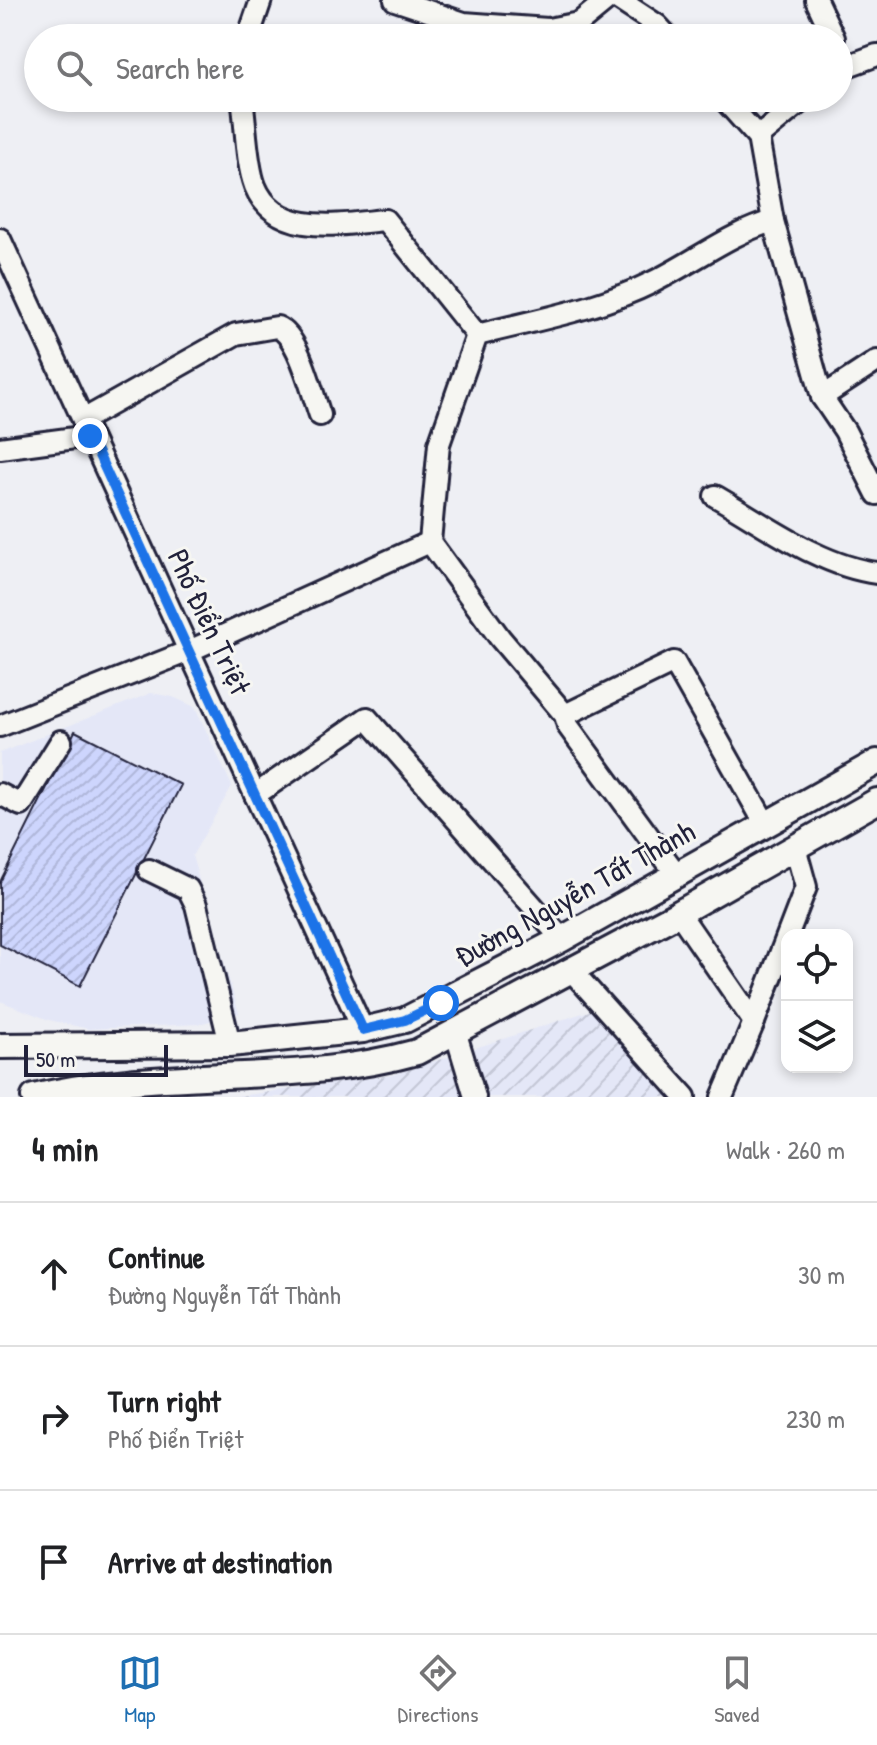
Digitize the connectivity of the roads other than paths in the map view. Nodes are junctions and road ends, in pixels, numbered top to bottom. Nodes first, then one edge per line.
1 (261, 0) edge
2 (395, 0) edge
3 (607, 0) edge
4 (619, 0) edge
5 (816, 0) edge
6 (253, 24) edge
7 (478, 24) edge
8 (574, 24) edge
9 (655, 24) edge
10 (827, 24) edge
11 (877, 55) edge
12 (853, 60) edge
13 (244, 112) edge
14 (736, 112) edge
15 (788, 112) edge
16 (758, 137) junction
17 (773, 221) junction
18 (0, 239) edge
19 (477, 335) junction
20 (877, 361) edge
21 (822, 397) junction
22 (320, 415) dead end
23 (86, 428) junction
24 (0, 448) edge
25 (876, 489) edge
26 (715, 496) dead end
27 (430, 542) junction
28 (877, 573) edge
29 (189, 651) junction
30 (565, 715) junction
31 (0, 726) edge
32 (61, 741) dead end
33 (877, 762) edge
34 (0, 794) edge
35 (255, 795) junction
36 (877, 801) edge
37 (766, 825) junction
38 (795, 847) junction
39 (149, 870) dead end
40 (677, 875) junction
41 (679, 913) junction
42 (562, 939) junction
43 (572, 971) junction
44 (754, 1022) junction
45 (363, 1030) junction
46 (456, 1034) junction
47 (230, 1044) junction
48 (0, 1046) edge
49 (142, 1089) edge
50 (34, 1097) edge
51 (475, 1097) edge
52 (685, 1097) edge
53 (722, 1097) edge

1 - 6 street
2 - 7 street
3 - 8 street
4 - 9 street
5 - 10 street
11 - 12 street
13 - 19 street
14 - 16 street
15 - 16 street
16 - 17 street
17 - 19 street
17 - 21 street
18 - 23 street, Phố Điển Triệt
19 - 27 street
20 - 21 street
21 - 25 street
22 - 23 street
23 - 24 street
23 - 29 street, Phố Điển Triệt
26 - 28 street
27 - 29 street
27 - 30 street
29 - 31 street
29 - 35 street, Phố Điển Triệt
30 - 37 street
30 - 40 street
32 - 34 street
33 - 37 main road, Đường Nguyễn Tất Thành
35 - 42 street
35 - 45 street, Phố Điển Triệt
36 - 38 main road
37 - 40 main road, Đường Nguyễn Tất Thành
38 - 41 main road
38 - 44 street
39 - 47 street
40 - 42 main road, Đường Nguyễn Tất Thành
41 - 43 main road
41 - 44 street
42 - 45 main road, Đường Nguyễn Tất Thành
43 - 46 main road
43 - 52 street
44 - 53 street
45 - 47 main road, Đường Nguyễn Tất Thành
46 - 49 main road
46 - 51 street
47 - 48 main road, Đường Nguyễn Tất Thành
49 - 50 main road

